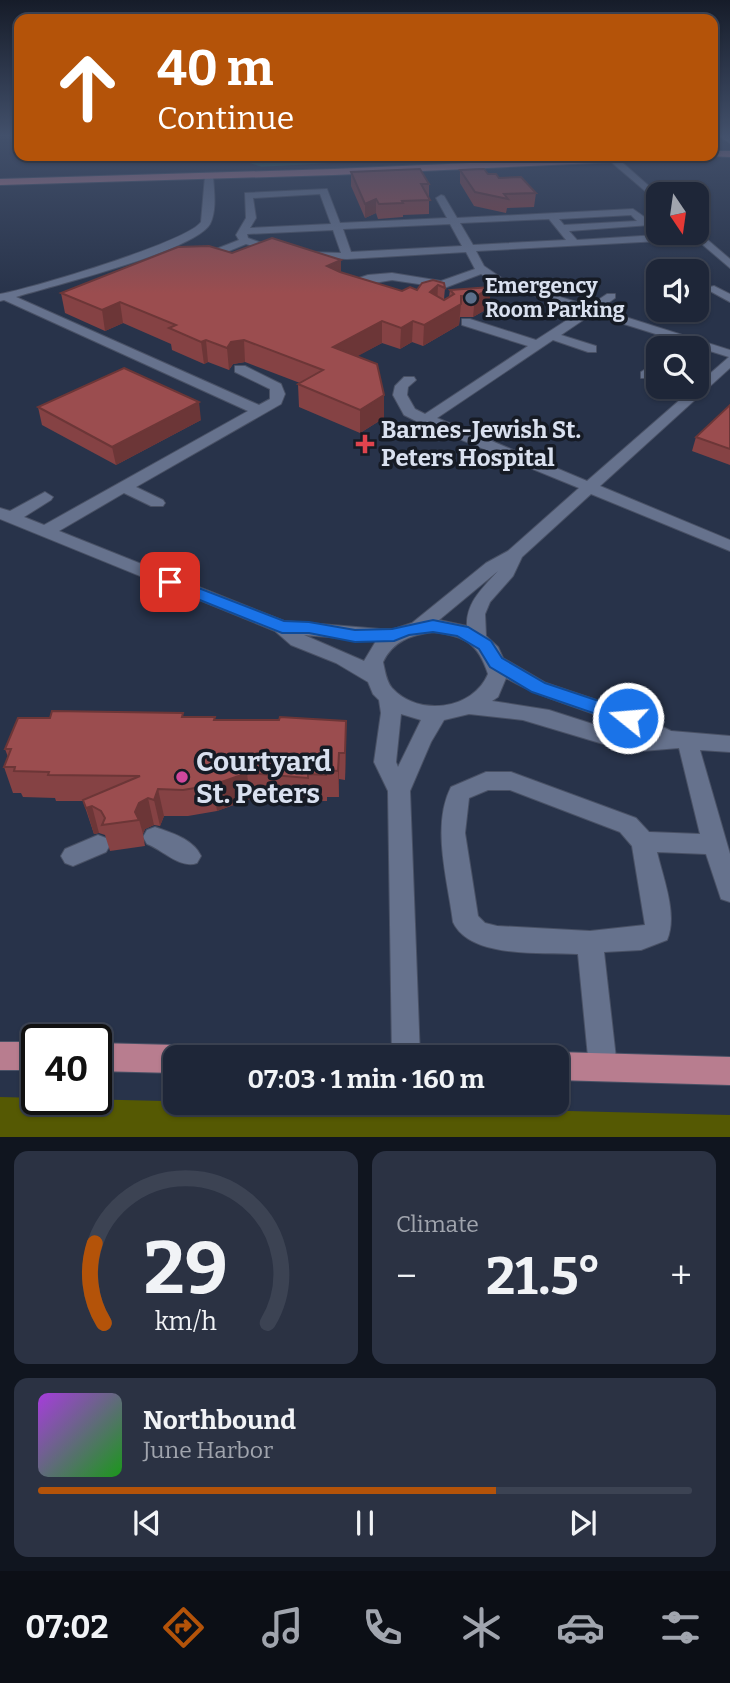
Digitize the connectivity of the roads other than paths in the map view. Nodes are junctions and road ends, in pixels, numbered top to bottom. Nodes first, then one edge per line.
1 (209, 188) edge
2 (441, 198) dead end
3 (552, 216) junction
4 (452, 221) junction
5 (336, 226) junction
6 (562, 228) junction
7 (244, 236) junction
8 (646, 238) edge
9 (574, 243) junction
10 (709, 245) edge
11 (467, 249) junction
12 (347, 256) junction
13 (191, 257) edge
14 (730, 265) edge
15 (483, 270) junction
16 (442, 285) junction
17 (342, 287) edge
18 (714, 289) dead end
19 (421, 296) edge
20 (611, 296) dead end
21 (2, 297) edge
22 (730, 299) edge
23 (58, 307) dead end
24 (589, 311) junction
25 (43, 314) junction
26 (466, 321) edge
27 (552, 336) junction
28 (539, 345) junction
29 (592, 349) dead end
30 (730, 354) edge
31 (730, 361) edge
32 (240, 369) dead end
33 (409, 380) dead end
34 (258, 410) junction
35 (425, 420) junction
36 (124, 486) junction
37 (590, 486) junction
38 (45, 497) dead end
39 (157, 503) dead end
40 (6, 516) edge
41 (44, 532) junction
42 (730, 546) edge
43 (514, 555) junction
44 (282, 627) junction
45 (419, 627) junction
46 (394, 635) junction
47 (477, 639) junction
48 (496, 663) junction
49 (374, 677) junction
50 (389, 698) junction
51 (472, 707) junction
52 (437, 714) junction
53 (677, 741) junction
54 (730, 744) edge
55 (399, 792) junction
56 (155, 837) dead end
57 (643, 842) junction
58 (715, 844) junction
59 (98, 845) dead end
60 (73, 856) dead end
61 (189, 856) dead end
62 (730, 891) edge
63 (590, 943) junction
64 (406, 1045) edge
65 (0, 1056) edge
66 (21, 1056) edge
67 (112, 1057) edge
68 (163, 1059) edge
69 (569, 1067) edge
70 (603, 1068) junction
71 (730, 1071) edge

1 - 21 street
2 - 4 street
3 - 4 street
3 - 6 street
3 - 6 street
4 - 5 street
4 - 11 street
5 - 7 street
5 - 7 street
5 - 12 street
6 - 9 street
7 - 12 street
7 - 13 street
8 - 9 street
9 - 11 street
10 - 14 street
11 - 12 street
11 - 15 street
15 - 16 street
15 - 24 street
16 - 17 street
16 - 19 street
18 - 22 street
20 - 24 street
21 - 25 street
23 - 25 street
24 - 27 street
24 - 30 street
25 - 34 street
26 - 28 street
27 - 28 street
27 - 29 street
28 - 35 street
31 - 37 street
32 - 34 street
33 - 35 street
34 - 36 street
35 - 37 street
36 - 39 street
36 - 41 street
37 - 42 street
37 - 43 street
38 - 40 street
40 - 41 street
41 - 44 street
43 - 45 street
43 - 47 street
44 - 46 street
44 - 49 street
45 - 46 street
45 - 47 street
46 - 49 street
47 - 48 street
48 - 51 street
48 - 53 street
49 - 50 street
50 - 52 street
50 - 55 street
51 - 52 street
51 - 53 street
52 - 55 street
53 - 54 street
53 - 58 street
55 - 64 street
56 - 61 street
57 - 58 street
57 - 63 street
57 - 63 street
58 - 62 street
59 - 60 street
63 - 70 street
65 - 66 main road
67 - 68 main road
69 - 70 main road
70 - 71 main road

